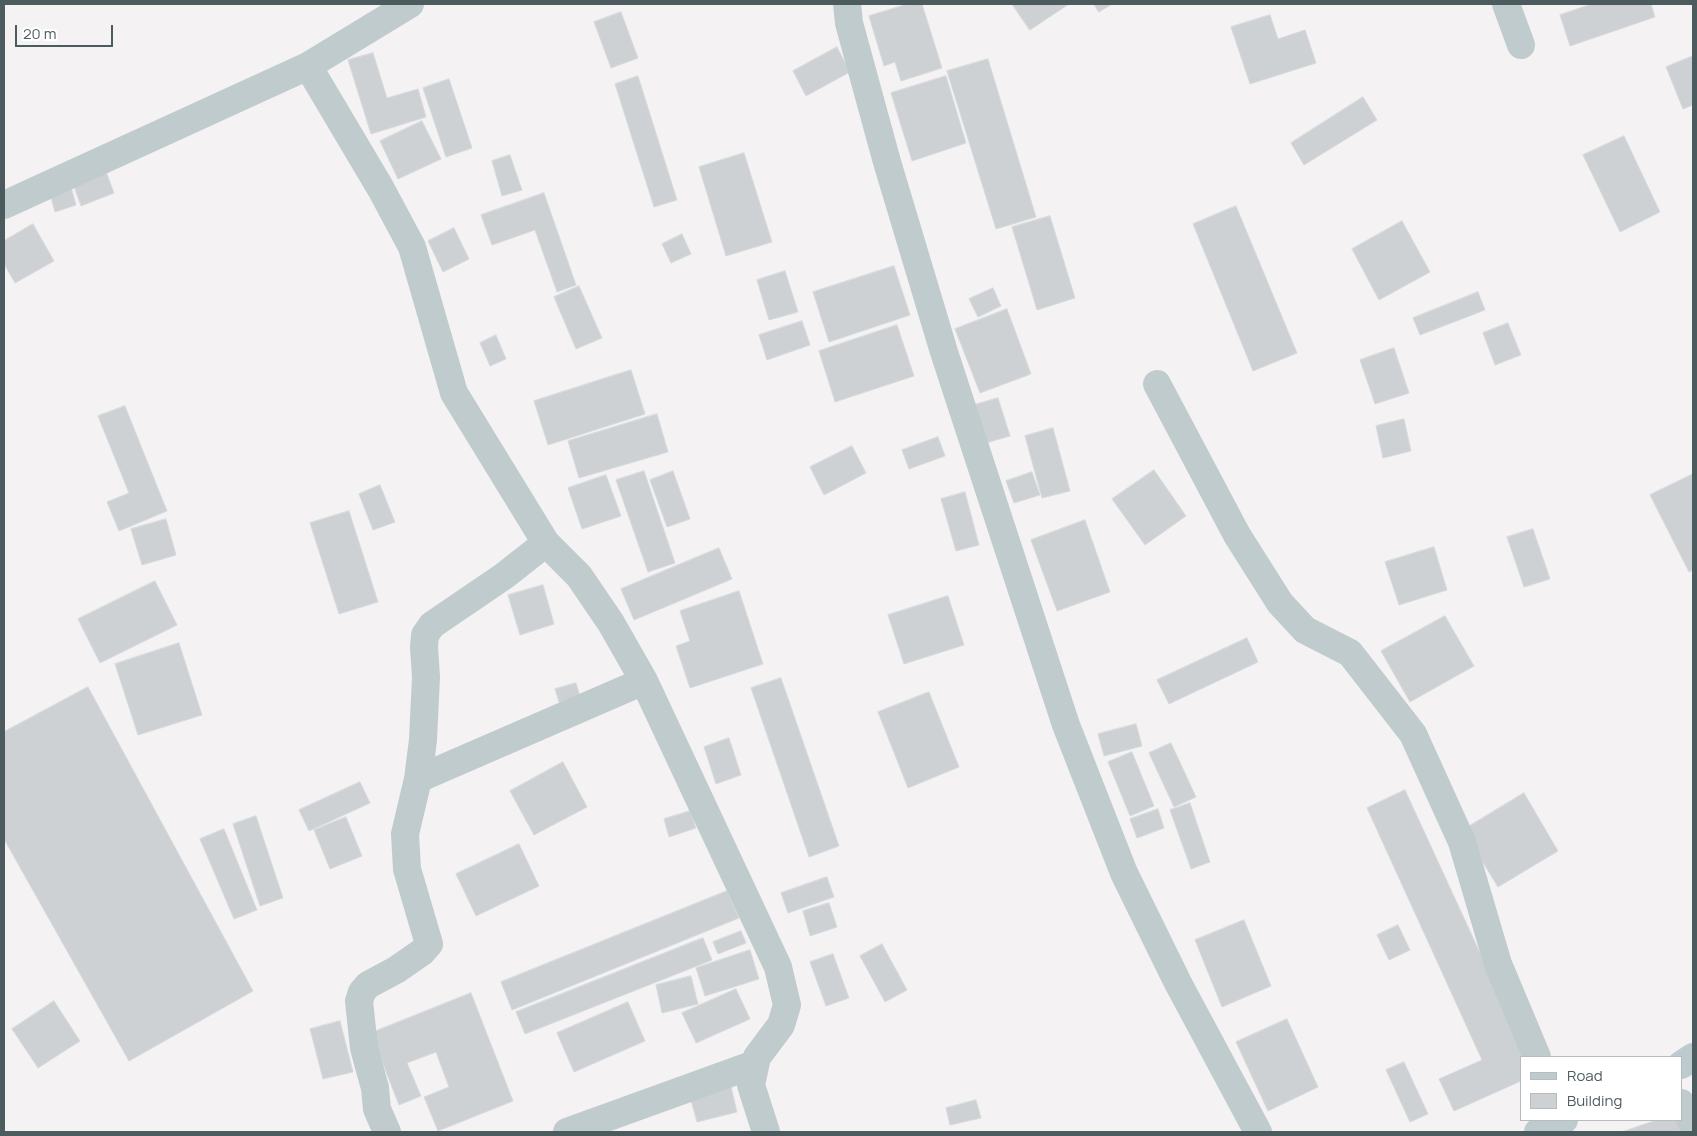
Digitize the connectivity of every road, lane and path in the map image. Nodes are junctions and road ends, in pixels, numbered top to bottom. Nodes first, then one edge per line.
1 (410, 4) edge
2 (847, 4) edge
3 (1506, 4) edge
4 (1521, 44) dead end
5 (308, 66) junction
6 (4, 205) edge
7 (1157, 384) dead end
8 (546, 544) junction
9 (644, 681) junction
10 (418, 778) junction
11 (1537, 1056) edge
12 (1693, 1057) edge
13 (755, 1064) junction
14 (1682, 1064) edge
15 (1682, 1105) edge
16 (1561, 1121) edge
17 (1693, 1125) edge
18 (387, 1132) edge
19 (567, 1132) edge
20 (766, 1132) edge
21 (1258, 1132) edge
22 (1538, 1132) edge

1 - 5 street
2 - 21 street
3 - 4 street
5 - 6 street
5 - 8 street
7 - 11 street
8 - 9 street
8 - 10 street
9 - 10 street
9 - 13 street
10 - 18 street
12 - 14 main road
13 - 19 street
13 - 20 street
15 - 17 street
16 - 22 main road

